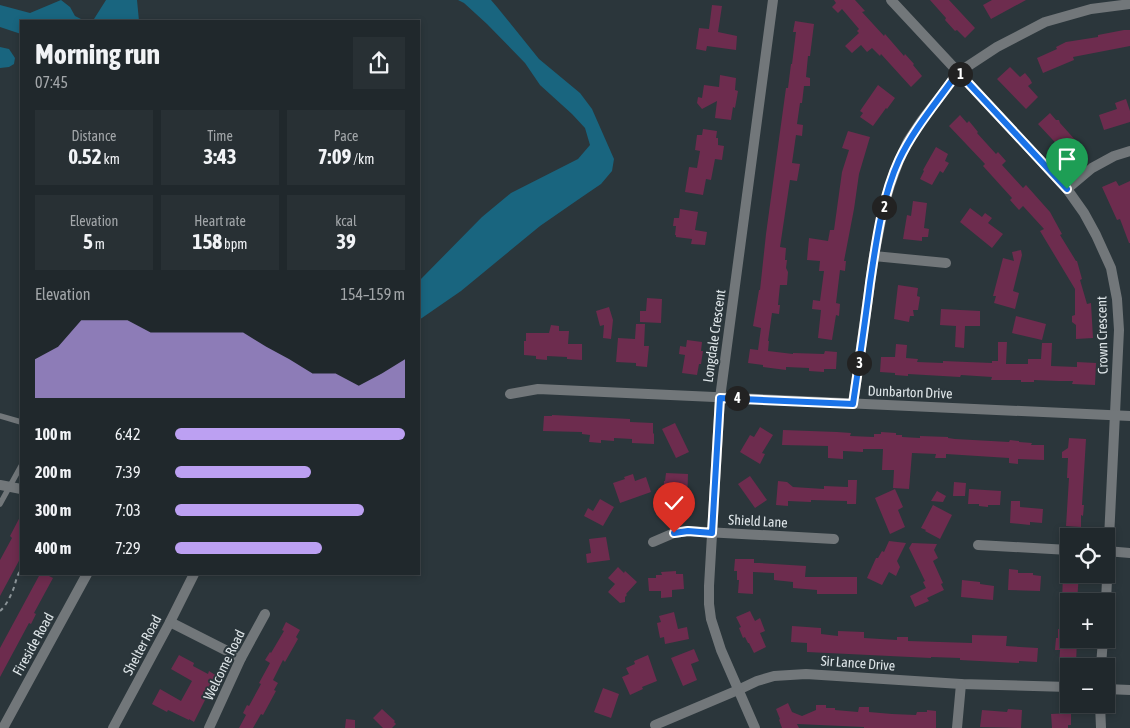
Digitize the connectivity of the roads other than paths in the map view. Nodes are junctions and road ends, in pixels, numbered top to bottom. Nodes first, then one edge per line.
1 (773, 0) edge
2 (891, 0) edge
3 (1090, 4) edge
4 (1130, 4) edge
5 (958, 72) junction
6 (1130, 151) edge
7 (1067, 189) junction
8 (874, 256) junction
9 (946, 263) dead end
10 (510, 394) dead end
11 (720, 398) junction
12 (853, 404) junction
13 (1116, 415) junction
14 (0, 416) edge
15 (1130, 416) edge
16 (20, 422) edge
17 (20, 467) edge
18 (5, 486) edge
19 (20, 489) edge
20 (0, 504) edge
21 (1109, 528) edge
22 (712, 533) junction
23 (834, 539) dead end
24 (653, 542) dead end
25 (978, 546) dead end
26 (1060, 550) edge
27 (1115, 552) edge
28 (1130, 553) edge
29 (86, 575) edge
30 (194, 575) edge
31 (264, 614) dead end
32 (170, 622) junction
33 (241, 658) junction
34 (961, 684) junction
35 (1060, 687) edge
36 (1115, 689) edge
37 (738, 690) junction
38 (1130, 690) edge
39 (1100, 713) edge
40 (656, 725) dead end
41 (3, 728) edge
42 (113, 728) edge
43 (209, 728) edge
44 (755, 728) edge
45 (957, 728) edge
46 (1100, 728) edge

1 - 11 street, Longdale Crescent
2 - 5 street, Crown Crescent
3 - 4 street
3 - 5 street
5 - 7 street, Crown Crescent
5 - 8 street
6 - 7 street
7 - 13 street, Crown Crescent
8 - 9 street
8 - 12 street
10 - 11 street, Dunbarton Drive
11 - 12 street, Dunbarton Drive
11 - 22 street, Longdale Crescent
12 - 13 street, Dunbarton Drive
13 - 15 street, Dunbarton Drive
13 - 21 street, Crown Crescent
14 - 16 lane
17 - 18 lane
18 - 19 street
18 - 20 lane
22 - 23 street, Shield Lane
22 - 24 street, Shield Lane
22 - 37 street, Longdale Crescent
25 - 26 street
27 - 28 street
29 - 41 street, Fireside Road
30 - 32 street, Shelter Road
31 - 33 street, Welcome Road
32 - 33 street
32 - 42 street, Shelter Road
33 - 43 street, Welcome Road
34 - 35 street, Sir Lance Drive
34 - 37 street, Sir Lance Drive
34 - 45 street
36 - 38 street
37 - 40 street, Sir Lance Drive
37 - 44 street, Longdale Crescent
39 - 46 street

